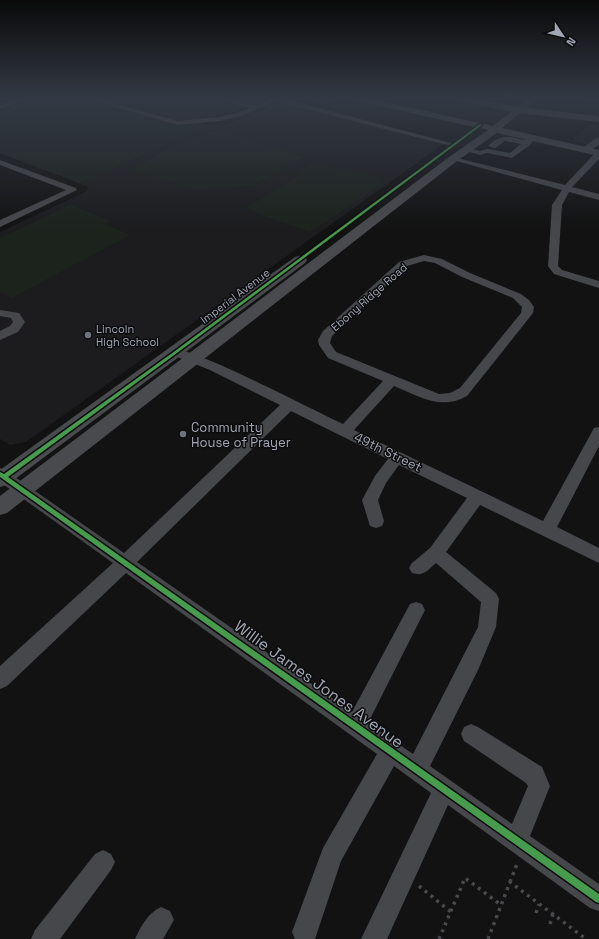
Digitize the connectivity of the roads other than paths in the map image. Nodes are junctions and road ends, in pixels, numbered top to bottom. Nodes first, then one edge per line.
1 (426, 142) edge
2 (466, 142) edge
3 (476, 142) edge
4 (528, 142) edge
5 (540, 142) edge
6 (597, 142) edge
7 (586, 150) junction
8 (458, 151) junction
9 (599, 154) edge
10 (0, 162) edge
11 (567, 188) junction
12 (599, 197) edge
13 (0, 224) edge
14 (599, 285) edge
15 (0, 313) edge
16 (0, 336) edge
17 (184, 355) junction
18 (392, 380) junction
19 (290, 405) junction
20 (345, 431) junction
21 (599, 432) edge
22 (397, 457) junction
23 (1, 477) edge
24 (23, 490) junction
25 (477, 496) junction
26 (0, 507) edge
27 (376, 521) dead end
28 (547, 530) junction
29 (436, 553) junction
30 (599, 556) edge
31 (126, 562) junction
32 (418, 568) dead end
33 (416, 610) dead end
34 (0, 679) edge
35 (355, 726) junction
36 (470, 734) dead end
37 (390, 751) junction
38 (417, 770) junction
39 (444, 789) junction
40 (518, 850) junction
41 (103, 862) dead end
42 (599, 899) edge
43 (305, 932) dead end
44 (44, 939) edge
45 (374, 939) edge

1 - 8 street
2 - 8 main road, Imperial Avenue
3 - 8 main road, Imperial Avenue
4 - 8 street
5 - 7 main road
6 - 7 street
7 - 9 main road
8 - 11 street
8 - 17 main road, Imperial Avenue
9 - 11 street
10 - 13 street
11 - 12 street
11 - 14 street
15 - 16 street
17 - 19 street, 49th Street
17 - 23 main road, Imperial Avenue
17 - 24 main road, Imperial Avenue
18 - 18 street, Ebony Ridge Road
18 - 20 street
19 - 20 street, 49th Street
19 - 31 street
20 - 22 street, 49th Street
21 - 28 street
22 - 25 street, 49th Street
22 - 27 street
23 - 24 street, Willie James Jones Avenue
24 - 26 main road, Imperial Avenue
24 - 31 street, Willie James Jones Avenue
25 - 28 street, 49th Street
25 - 29 street
28 - 30 street, 49th Street
29 - 32 street
29 - 38 street
31 - 34 street
31 - 35 street, Willie James Jones Avenue
33 - 35 street
35 - 37 street, Willie James Jones Avenue
36 - 40 street
37 - 38 street, Willie James Jones Avenue
37 - 43 street
38 - 39 street, Willie James Jones Avenue
39 - 40 street, Willie James Jones Avenue
39 - 45 street
40 - 42 street, Willie James Jones Avenue
41 - 44 street

